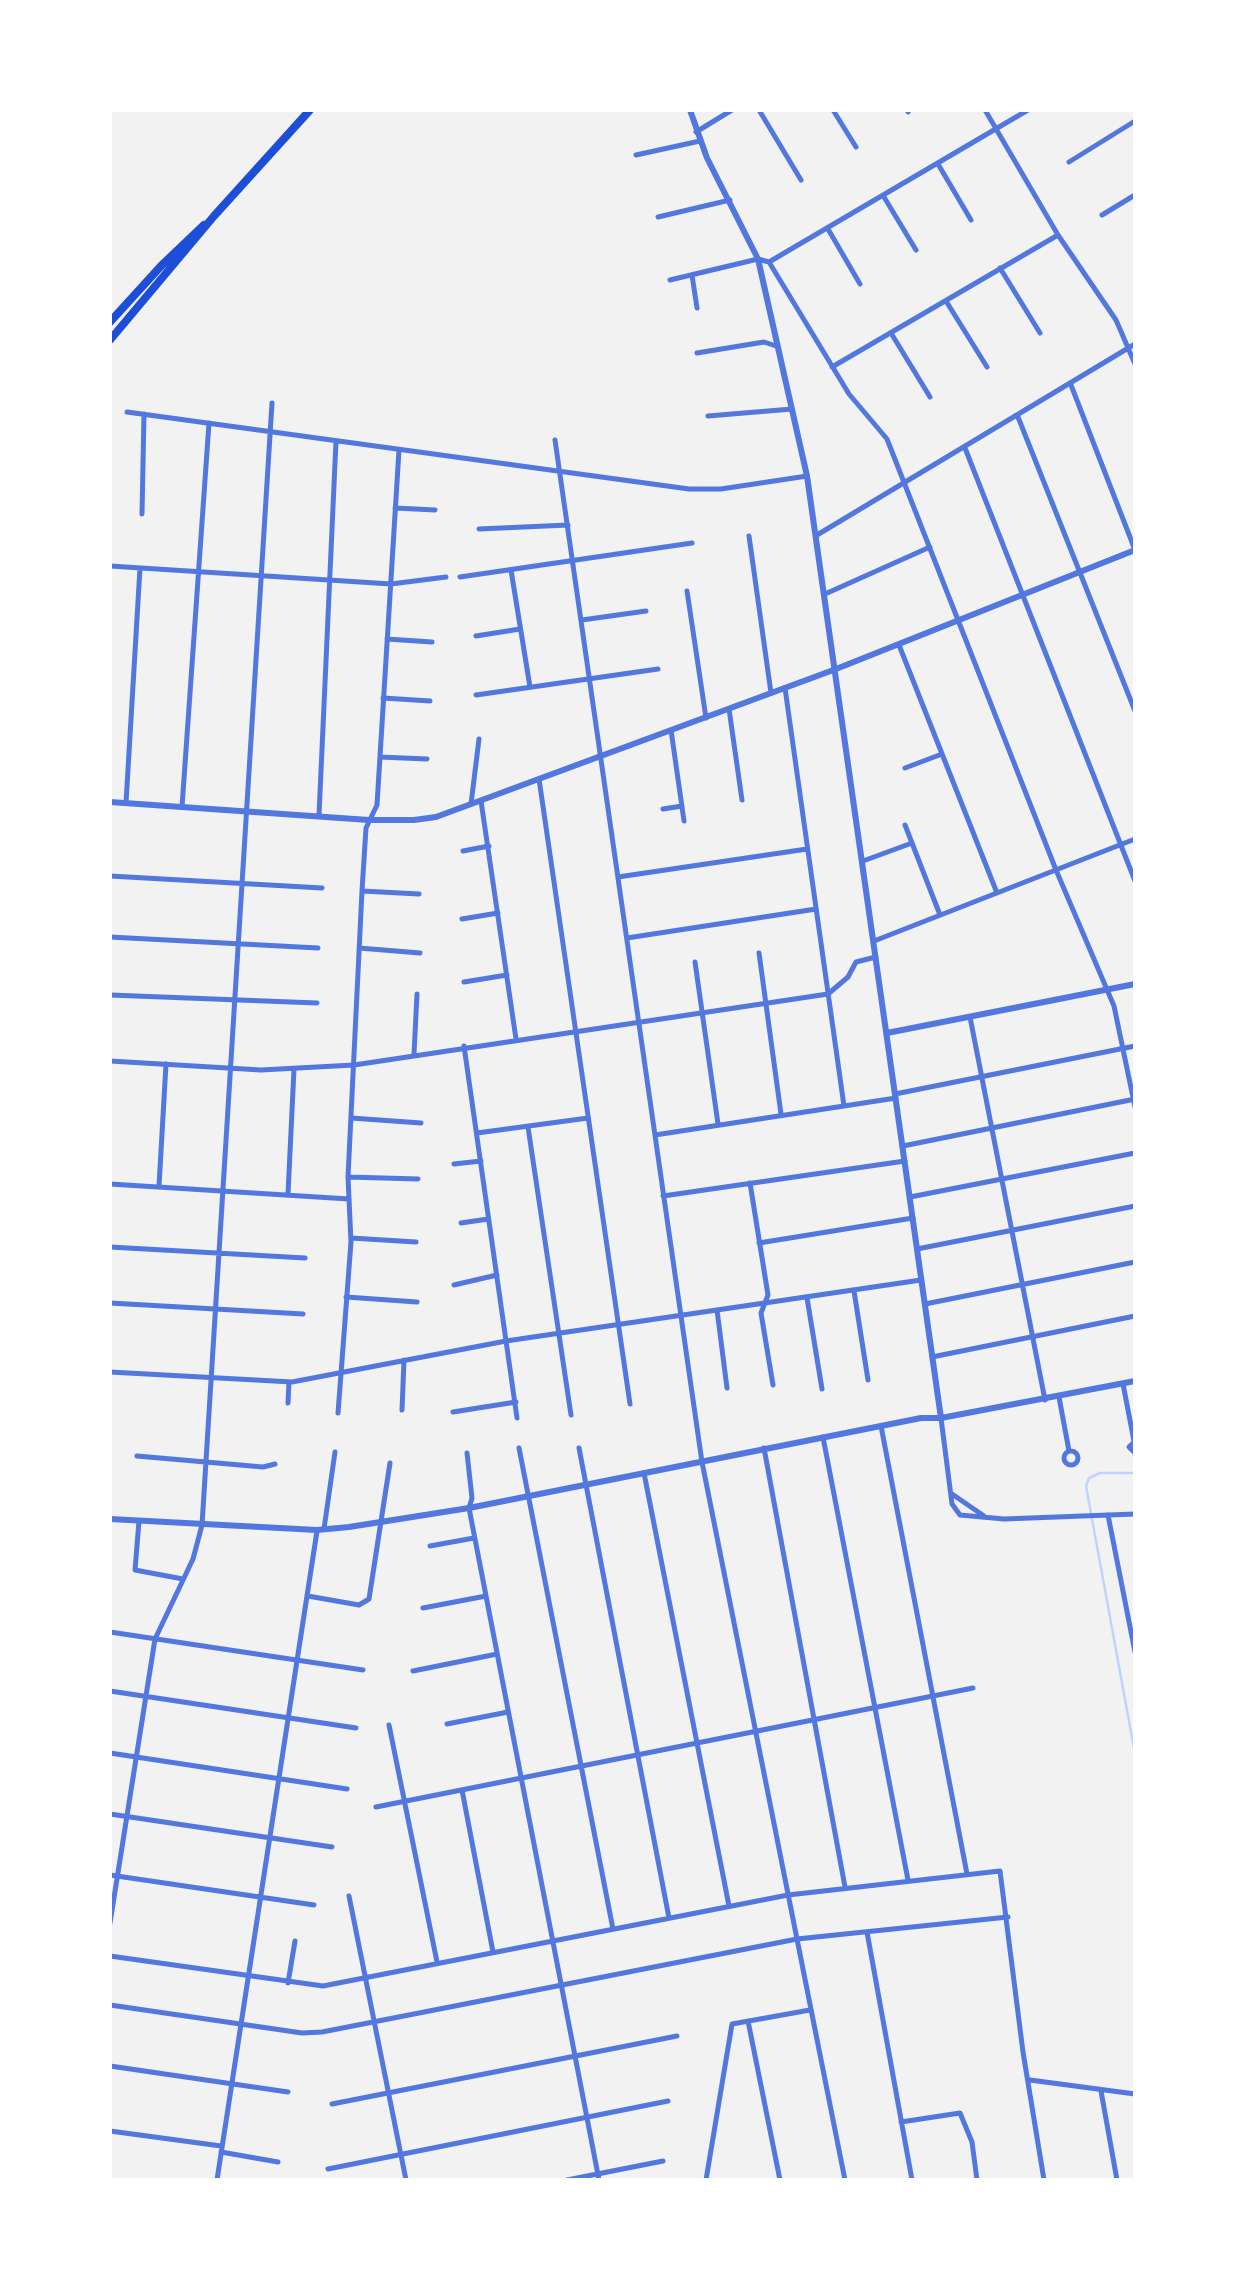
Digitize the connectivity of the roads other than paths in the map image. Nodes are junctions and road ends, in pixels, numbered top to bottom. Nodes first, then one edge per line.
1 (310, 110) edge
2 (690, 110) edge
3 (732, 110) edge
4 (758, 110) edge
5 (833, 110) edge
6 (985, 110) edge
7 (1028, 110) edge
8 (1135, 121) edge
9 (996, 129) junction
10 (696, 132) junction
11 (700, 141) junction
12 (856, 147) dead end
13 (636, 156) dead end
14 (1069, 162) dead end
15 (938, 164) junction
16 (800, 180) dead end
17 (883, 196) junction
18 (1135, 196) edge
19 (730, 200) junction
20 (1102, 215) dead end
21 (214, 216) junction
22 (658, 217) dead end
23 (971, 220) dead end
24 (828, 229) junction
25 (1058, 235) junction
26 (916, 250) dead end
27 (758, 259) junction
28 (768, 262) junction
29 (1000, 268) junction
30 (692, 275) junction
31 (670, 280) dead end
32 (860, 284) dead end
33 (946, 300) junction
34 (697, 308) dead end
35 (110, 322) edge
36 (891, 333) junction
37 (1040, 333) dead end
38 (110, 340) edge
39 (1132, 346) edge
40 (779, 347) junction
41 (697, 353) dead end
42 (1135, 364) edge
43 (832, 366) junction
44 (987, 367) dead end
45 (1070, 385) junction
46 (930, 397) dead end
47 (272, 404) dead end
48 (792, 409) junction
49 (126, 412) dead end
50 (144, 414) junction
51 (708, 416) dead end
52 (1017, 416) junction
53 (209, 424) junction
54 (271, 432) junction
55 (555, 440) dead end
56 (336, 441) junction
57 (966, 448) junction
58 (399, 450) junction
59 (559, 471) junction
60 (808, 476) junction
61 (906, 483) junction
62 (395, 508) junction
63 (435, 510) dead end
64 (142, 514) dead end
65 (568, 525) junction
66 (478, 529) dead end
67 (817, 535) junction
68 (749, 536) dead end
69 (692, 543) dead end
70 (930, 547) junction
71 (1135, 550) edge
72 (573, 561) junction
73 (110, 566) edge
74 (140, 568) junction
75 (510, 570) junction
76 (198, 572) junction
77 (1080, 572) junction
78 (262, 576) junction
79 (460, 577) dead end
80 (446, 578) dead end
81 (330, 580) junction
82 (390, 584) junction
83 (688, 590) dead end
84 (825, 594) junction
85 (1023, 594) junction
86 (646, 611) dead end
87 (582, 620) junction
88 (959, 620) junction
89 (520, 629) junction
90 (476, 636) dead end
91 (387, 639) junction
92 (432, 642) dead end
93 (898, 644) junction
94 (658, 669) dead end
95 (836, 670) junction
96 (590, 679) junction
97 (530, 687) junction
98 (785, 688) junction
99 (772, 693) junction
100 (476, 694) dead end
101 (384, 698) junction
102 (430, 701) dead end
103 (729, 708) junction
104 (1135, 711) edge
105 (706, 718) junction
106 (671, 730) junction
107 (479, 739) dead end
108 (942, 754) junction
109 (602, 756) junction
110 (380, 757) junction
111 (427, 759) dead end
112 (905, 768) dead end
113 (539, 779) junction
114 (481, 800) junction
115 (742, 800) dead end
116 (110, 802) edge
117 (126, 803) junction
118 (471, 804) junction
119 (682, 806) junction
120 (182, 807) junction
121 (663, 809) dead end
122 (248, 812) junction
123 (318, 815) junction
124 (369, 820) junction
125 (684, 821) dead end
126 (905, 826) dead end
127 (1135, 839) edge
128 (912, 843) junction
129 (1121, 844) junction
130 (488, 846) junction
131 (807, 849) junction
132 (462, 851) dead end
133 (863, 862) junction
134 (1056, 870) junction
135 (110, 876) edge
136 (618, 877) junction
137 (1135, 881) edge
138 (244, 884) junction
139 (322, 888) dead end
140 (362, 890) junction
141 (997, 893) junction
142 (419, 894) dead end
143 (816, 909) junction
144 (498, 913) junction
145 (940, 915) junction
146 (462, 918) dead end
147 (110, 937) edge
148 (626, 938) junction
149 (874, 941) junction
150 (240, 944) junction
151 (318, 948) dead end
152 (359, 948) junction
153 (420, 954) dead end
154 (759, 954) dead end
155 (876, 956) junction
156 (695, 962) dead end
157 (507, 975) junction
158 (464, 982) dead end
159 (1135, 984) edge
160 (1104, 990) junction
161 (417, 994) dead end
162 (828, 994) junction
163 (110, 995) edge
164 (236, 1000) junction
165 (766, 1002) junction
166 (317, 1003) dead end
167 (702, 1011) junction
168 (970, 1017) junction
169 (638, 1020) junction
170 (576, 1031) junction
171 (887, 1033) junction
172 (516, 1038) junction
173 (464, 1046) junction
174 (1135, 1046) edge
175 (1124, 1048) junction
176 (414, 1054) junction
177 (110, 1061) edge
178 (166, 1064) junction
179 (354, 1064) junction
180 (232, 1069) junction
181 (294, 1069) junction
182 (982, 1076) junction
183 (896, 1096) junction
184 (1134, 1102) edge
185 (844, 1106) junction
186 (781, 1114) junction
187 (351, 1118) junction
188 (588, 1118) junction
189 (421, 1122) dead end
190 (718, 1124) junction
191 (528, 1127) junction
192 (992, 1128) junction
193 (477, 1134) junction
194 (654, 1134) junction
195 (903, 1146) junction
196 (1135, 1153) edge
197 (480, 1161) junction
198 (905, 1161) junction
199 (454, 1164) dead end
200 (348, 1177) junction
201 (418, 1179) dead end
202 (1002, 1179) junction
203 (750, 1183) junction
204 (110, 1184) edge
205 (159, 1187) junction
206 (225, 1191) junction
207 (288, 1194) junction
208 (663, 1196) junction
209 (910, 1197) junction
210 (349, 1199) junction
211 (1135, 1206) edge
212 (913, 1218) junction
213 (489, 1219) junction
214 (461, 1223) dead end
215 (1012, 1230) junction
216 (351, 1238) junction
217 (416, 1242) dead end
218 (759, 1243) junction
219 (110, 1247) edge
220 (917, 1249) junction
221 (221, 1254) junction
222 (305, 1258) dead end
223 (1135, 1262) edge
224 (497, 1275) junction
225 (922, 1280) junction
226 (454, 1284) dead end
227 (1022, 1284) junction
228 (854, 1291) junction
229 (346, 1297) junction
230 (807, 1298) junction
231 (416, 1302) dead end
232 (110, 1303) edge
233 (765, 1304) junction
234 (925, 1304) junction
235 (218, 1310) junction
236 (716, 1310) junction
237 (303, 1314) dead end
238 (680, 1316) junction
239 (1135, 1316) edge
240 (619, 1325) junction
241 (559, 1333) junction
242 (1033, 1337) junction
243 (506, 1341) junction
244 (932, 1358) junction
245 (404, 1360) junction
246 (110, 1372) edge
247 (341, 1372) junction
248 (214, 1378) junction
249 (868, 1380) dead end
250 (288, 1382) junction
251 (1135, 1382) edge
252 (1122, 1384) junction
253 (772, 1386) dead end
254 (727, 1388) dead end
255 (822, 1389) dead end
256 (1059, 1397) junction
257 (1046, 1400) junction
258 (516, 1402) junction
259 (288, 1403) dead end
260 (630, 1404) dead end
261 (402, 1410) dead end
262 (453, 1412) dead end
263 (338, 1413) dead end
264 (571, 1415) dead end
265 (517, 1418) dead end
266 (941, 1418) junction
267 (881, 1426) junction
268 (823, 1437) junction
269 (1134, 1440) edge
270 (519, 1448) dead end
271 (579, 1448) dead end
272 (764, 1448) junction
273 (1069, 1450) dead end
274 (335, 1452) dead end
275 (467, 1453) dead end
276 (1135, 1453) edge
277 (137, 1456) dead end
278 (702, 1462) junction
279 (208, 1463) junction
280 (390, 1463) dead end
281 (275, 1464) dead end
282 (644, 1473) junction
283 (586, 1485) junction
284 (950, 1493) junction
285 (528, 1496) junction
286 (468, 1508) junction
287 (1135, 1514) edge
288 (1108, 1515) junction
289 (987, 1518) junction
290 (110, 1519) edge
291 (140, 1521) junction
292 (383, 1522) junction
293 (202, 1525) junction
294 (320, 1530) junction
295 (474, 1538) junction
296 (430, 1546) dead end
297 (183, 1579) junction
298 (307, 1596) junction
299 (486, 1596) junction
300 (423, 1608) dead end
301 (110, 1632) edge
302 (155, 1639) junction
303 (1135, 1652) edge
304 (497, 1654) junction
305 (297, 1660) junction
306 (363, 1670) dead end
307 (412, 1671) dead end
308 (973, 1688) dead end
309 (110, 1692) edge
310 (934, 1696) junction
311 (146, 1697) junction
312 (874, 1707) junction
313 (508, 1712) junction
314 (288, 1718) junction
315 (814, 1720) junction
316 (447, 1724) dead end
317 (389, 1725) dead end
318 (356, 1728) dead end
319 (755, 1731) junction
320 (696, 1744) junction
321 (110, 1753) edge
322 (638, 1755) junction
323 (136, 1758) junction
324 (580, 1766) junction
325 (521, 1778) junction
326 (278, 1779) junction
327 (346, 1789) dead end
328 (462, 1790) junction
329 (404, 1802) junction
330 (376, 1807) dead end
331 (110, 1814) edge
332 (127, 1817) junction
333 (270, 1838) junction
334 (332, 1847) dead end
335 (967, 1874) junction
336 (114, 1876) edge
337 (908, 1880) junction
338 (845, 1887) junction
339 (788, 1894) junction
340 (349, 1896) dead end
341 (260, 1897) junction
342 (314, 1905) dead end
343 (729, 1906) junction
344 (1008, 1917) junction
345 (669, 1918) junction
346 (110, 1923) edge
347 (614, 1929) junction
348 (868, 1932) junction
349 (797, 1939) junction
350 (295, 1940) dead end
351 (552, 1941) junction
352 (493, 1952) junction
353 (110, 1956) edge
354 (437, 1963) junction
355 (248, 1976) junction
356 (365, 1977) junction
357 (288, 1983) junction
358 (561, 1986) junction
359 (110, 2005) edge
360 (811, 2010) junction
361 (748, 2021) junction
362 (374, 2023) junction
363 (241, 2024) junction
364 (676, 2036) dead end
365 (575, 2056) junction
366 (110, 2066) edge
367 (1030, 2080) junction
368 (231, 2084) junction
369 (1102, 2091) junction
370 (288, 2092) dead end
371 (388, 2093) junction
372 (1135, 2094) edge
373 (668, 2100) dead end
374 (332, 2104) dead end
375 (587, 2117) junction
376 (901, 2122) junction
377 (110, 2131) edge
378 (221, 2149) junction
379 (401, 2154) junction
380 (663, 2161) dead end
381 (278, 2162) dead end
382 (328, 2169) dead end
383 (598, 2177) edge
384 (217, 2180) edge
385 (406, 2180) edge
386 (567, 2180) edge
387 (706, 2180) edge
388 (780, 2180) edge
389 (845, 2180) edge
390 (912, 2180) edge
391 (978, 2180) edge
392 (1044, 2180) edge
393 (1117, 2180) edge

1 - 21 main road
2 - 10 street
3 - 10 street
4 - 16 street
5 - 12 street
6 - 9 street
7 - 9 street
8 - 14 street
9 - 15 street
9 - 25 street
10 - 11 street
11 - 13 street
11 - 19 street
15 - 17 street
15 - 23 street
17 - 24 street
17 - 26 street
18 - 20 street
19 - 22 street
19 - 27 street
21 - 35 main road
21 - 38 main road
24 - 28 street
24 - 32 street
25 - 29 street
25 - 39 street
27 - 28 street
27 - 30 street
27 - 40 street
28 - 43 street
29 - 33 street
29 - 37 street
30 - 31 street
30 - 34 street
33 - 36 street
33 - 44 street
36 - 43 street
36 - 46 street
39 - 42 street
39 - 45 street
40 - 41 street
40 - 48 street
43 - 61 street
45 - 52 street
45 - 71 street
47 - 54 street
48 - 51 street
48 - 60 street
49 - 50 street
50 - 53 street
50 - 64 street
52 - 57 street
52 - 77 street
53 - 54 street
53 - 76 street
54 - 56 street
54 - 78 street
55 - 59 street
56 - 58 street
56 - 81 street
57 - 61 street
57 - 85 street
58 - 59 street
58 - 62 street
59 - 60 street
59 - 65 street
60 - 67 street
61 - 67 street
61 - 70 street
62 - 63 street
62 - 82 street
65 - 66 street
65 - 72 street
67 - 84 street
68 - 99 street
69 - 72 street
70 - 84 street
70 - 88 street
71 - 77 street
72 - 75 street
72 - 87 street
73 - 74 street
74 - 76 street
74 - 117 street
75 - 79 street
75 - 89 street
76 - 78 street
76 - 120 street
77 - 85 street
77 - 104 street
78 - 81 street
78 - 122 street
80 - 82 street
81 - 82 street
81 - 123 street
82 - 91 street
83 - 105 street
84 - 95 street
85 - 88 street
85 - 129 street
86 - 87 street
87 - 96 street
88 - 93 street
88 - 134 street
89 - 90 street
89 - 97 street
91 - 92 street
91 - 101 street
93 - 95 street
93 - 108 street
94 - 96 street
95 - 98 street
95 - 133 street
96 - 97 street
96 - 109 street
97 - 100 street
98 - 99 street
98 - 131 street
99 - 103 street
101 - 102 street
101 - 110 street
103 - 105 street
103 - 115 street
105 - 106 street
106 - 109 street
106 - 119 street
107 - 118 street
108 - 112 street
108 - 141 street
109 - 113 street
109 - 136 street
110 - 111 street
110 - 124 street
113 - 114 street
113 - 170 street
114 - 118 street
114 - 130 street
116 - 117 street
117 - 120 street
118 - 124 street
119 - 121 street
119 - 125 street
120 - 122 street
122 - 123 street
122 - 138 street
123 - 124 street
124 - 140 street
126 - 128 street
127 - 129 street
128 - 133 street
128 - 145 street
129 - 134 street
129 - 137 street
130 - 132 street
130 - 144 street
131 - 136 street
131 - 143 street
133 - 149 street
134 - 141 street
134 - 160 street
135 - 138 street
136 - 148 street
138 - 139 street
138 - 150 street
140 - 142 street
140 - 152 street
141 - 145 street
143 - 148 street
143 - 162 street
144 - 146 street
144 - 157 street
145 - 149 street
147 - 150 street
148 - 169 street
149 - 155 street
150 - 151 street
150 - 164 street
152 - 153 street
152 - 179 street
154 - 165 street
155 - 162 street
155 - 171 street
156 - 167 street
157 - 158 street
157 - 172 street
159 - 160 street
160 - 168 street
160 - 175 street
161 - 176 street
162 - 165 street
162 - 185 street
163 - 164 street
164 - 166 street
164 - 180 street
165 - 167 street
165 - 186 street
167 - 169 street
167 - 190 street
168 - 171 street
168 - 182 street
169 - 170 street
169 - 194 street
170 - 172 street
170 - 188 street
171 - 183 street
172 - 173 street
173 - 176 street
173 - 193 street
174 - 175 street
175 - 182 street
175 - 184 street
176 - 179 street
177 - 178 street
178 - 180 street
178 - 205 street
179 - 181 street
179 - 187 street
180 - 181 street
180 - 206 street
181 - 207 street
182 - 183 street
182 - 192 street
183 - 185 street
183 - 195 street
184 - 192 street
185 - 186 street
186 - 190 street
187 - 189 street
187 - 200 street
188 - 191 street
188 - 240 street
190 - 194 street
191 - 193 street
191 - 241 street
192 - 195 street
192 - 202 street
193 - 197 street
194 - 208 street
195 - 198 street
196 - 202 street
197 - 199 street
197 - 213 street
198 - 203 street
198 - 209 street
200 - 201 street
200 - 210 street
202 - 209 street
202 - 215 street
203 - 208 street
203 - 218 street
204 - 205 street
205 - 206 street
206 - 207 street
206 - 221 street
207 - 210 street
208 - 238 street
209 - 212 street
210 - 216 street
211 - 215 street
212 - 218 street
212 - 220 street
213 - 214 street
213 - 224 street
215 - 220 street
215 - 227 street
216 - 217 street
216 - 229 street
218 - 233 street
219 - 221 street
220 - 225 street
221 - 222 street
221 - 235 street
223 - 227 street
224 - 226 street
224 - 243 street
225 - 228 street
225 - 234 street
227 - 234 street
227 - 242 street
228 - 230 street
228 - 249 street
229 - 231 street
229 - 247 street
230 - 233 street
230 - 255 street
232 - 235 street
233 - 236 street
233 - 253 street
234 - 244 street
235 - 237 street
235 - 248 street
236 - 238 street
236 - 254 street
238 - 240 street
238 - 278 street
239 - 242 street
240 - 241 street
240 - 260 street
241 - 243 street
241 - 264 street
242 - 244 street
242 - 257 street
243 - 245 street
243 - 258 street
244 - 266 street
245 - 247 street
245 - 261 street
246 - 248 street
247 - 250 street
247 - 263 street
248 - 250 street
248 - 279 street
250 - 259 street
251 - 252 street
252 - 256 street
252 - 269 street
256 - 257 street
256 - 273 street
257 - 266 street
258 - 262 street
258 - 265 street
266 - 267 street
266 - 284 street
267 - 268 street
267 - 310 street
268 - 272 street
268 - 312 street
269 - 276 street
270 - 285 street
271 - 283 street
272 - 278 street
272 - 315 street
274 - 294 street
275 - 286 street
277 - 279 street
278 - 282 street
278 - 319 street
279 - 281 street
279 - 293 street
280 - 292 street
282 - 283 street
282 - 320 street
283 - 285 street
283 - 322 street
284 - 289 street
284 - 289 street
285 - 286 street
285 - 324 street
286 - 292 street
286 - 295 street
287 - 288 street
288 - 289 street
288 - 303 street
290 - 291 street
291 - 293 street
291 - 297 street
292 - 294 street
292 - 298 street
293 - 294 street
293 - 297 street
294 - 298 street
295 - 296 street
295 - 299 street
297 - 302 street
298 - 305 street
299 - 300 street
299 - 304 street
301 - 302 street
302 - 305 street
302 - 311 street
304 - 307 street
304 - 313 street
305 - 306 street
305 - 314 street
308 - 310 street
309 - 311 street
310 - 312 street
310 - 335 street
311 - 314 street
311 - 323 street
312 - 315 street
312 - 337 street
313 - 316 street
313 - 325 street
314 - 318 street
314 - 326 street
315 - 319 street
315 - 338 street
317 - 329 street
319 - 320 street
319 - 339 street
320 - 322 street
320 - 343 street
321 - 323 street
322 - 324 street
322 - 345 street
323 - 326 street
323 - 332 street
324 - 325 street
324 - 347 street
325 - 328 street
325 - 351 street
326 - 327 street
326 - 333 street
328 - 329 street
328 - 352 street
329 - 330 street
329 - 354 street
331 - 332 street
332 - 333 street
332 - 336 street
333 - 334 street
333 - 341 street
335 - 337 street
335 - 344 street
336 - 341 street
336 - 346 street
337 - 338 street
338 - 339 street
339 - 343 street
339 - 349 street
340 - 356 street
341 - 342 street
341 - 355 street
343 - 345 street
344 - 348 street
344 - 367 street
345 - 347 street
347 - 351 street
348 - 349 street
348 - 376 street
349 - 358 street
349 - 360 street
350 - 357 street
351 - 352 street
351 - 358 street
352 - 354 street
353 - 355 street
354 - 356 street
355 - 357 street
355 - 363 street
356 - 357 street
356 - 362 street
358 - 362 street
358 - 365 street
359 - 363 street
360 - 361 street
360 - 389 street
361 - 387 street
361 - 388 street
362 - 363 street
362 - 371 street
363 - 368 street
364 - 365 street
365 - 371 street
365 - 375 street
366 - 368 street
367 - 369 street
367 - 392 street
368 - 370 street
368 - 378 street
369 - 372 street
369 - 393 street
371 - 374 street
371 - 379 street
373 - 375 street
375 - 379 street
375 - 383 street
376 - 390 street
376 - 391 street
377 - 378 street
378 - 381 street
378 - 384 street
379 - 382 street
379 - 385 street
380 - 383 street
383 - 386 street

